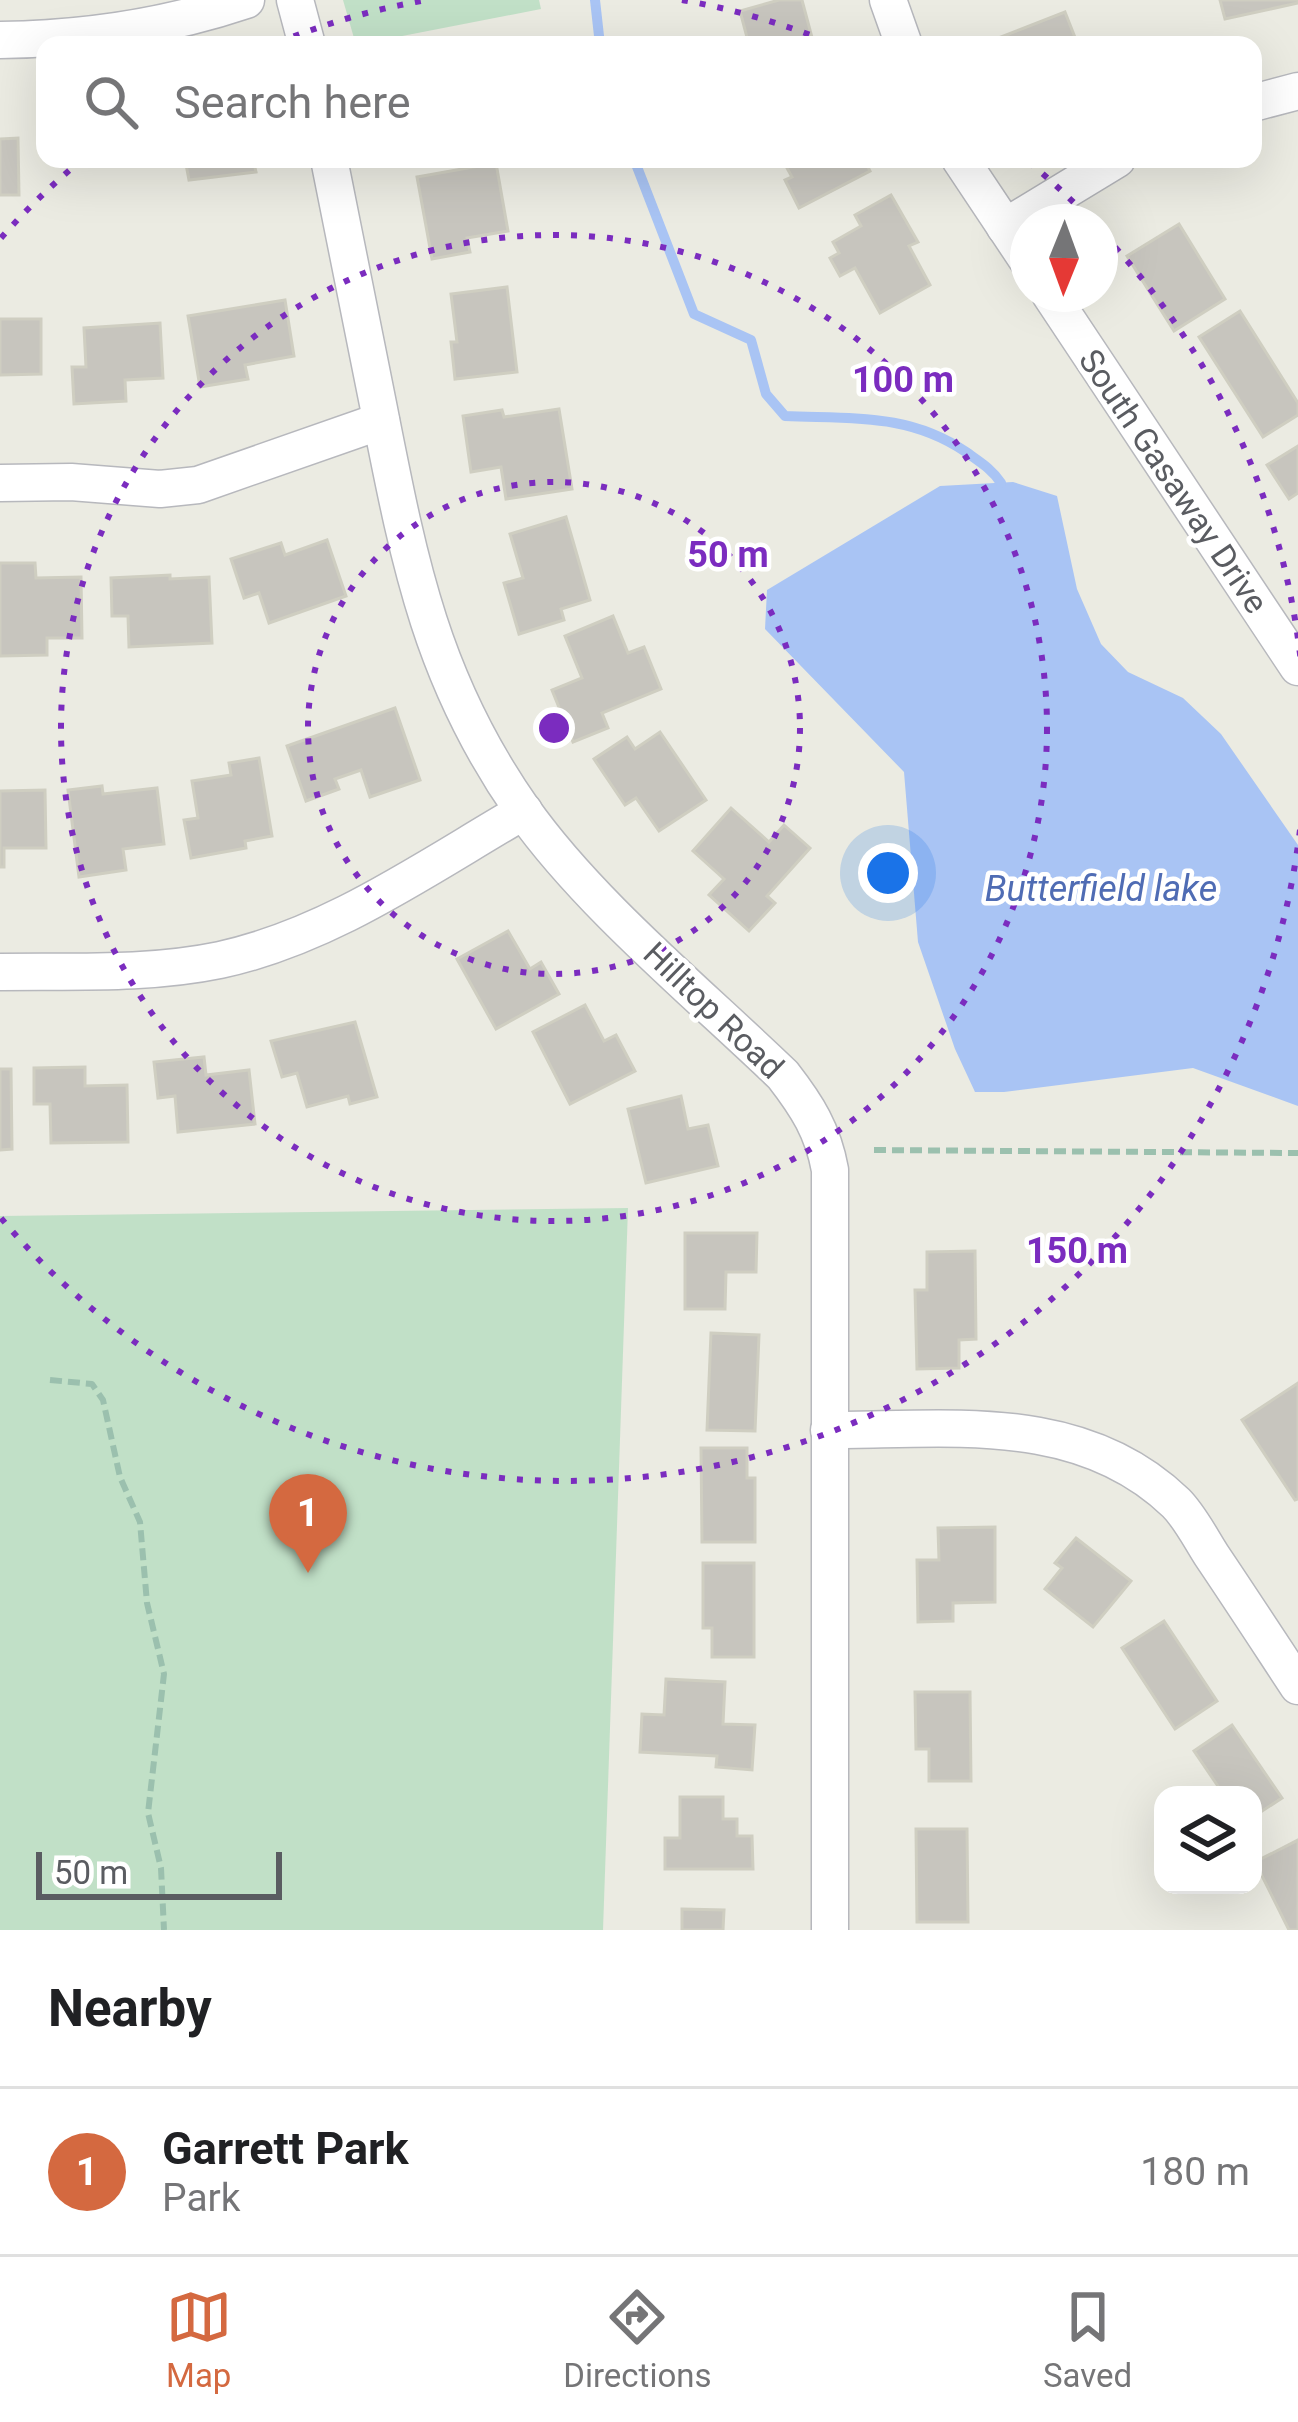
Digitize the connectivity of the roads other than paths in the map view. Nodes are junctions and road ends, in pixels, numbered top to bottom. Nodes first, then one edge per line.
1 (246, 0) edge
2 (295, 0) edge
3 (888, 0) edge
4 (62, 36) edge
5 (305, 36) edge
6 (901, 36) edge
7 (36, 38) edge
8 (0, 40) edge
9 (1298, 91) edge
10 (1262, 101) edge
11 (331, 168) edge
12 (967, 168) edge
13 (1102, 168) edge
14 (1005, 227) junction
15 (1010, 234) edge
16 (1062, 312) edge
17 (381, 422) junction
18 (0, 483) edge
19 (1296, 658) edge
20 (524, 811) junction
21 (0, 972) edge
22 (829, 1430) junction
23 (1298, 1686) edge
24 (830, 1930) edge

1 - 4 street
2 - 5 street
3 - 6 street
7 - 8 street
9 - 10 street
11 - 17 street, Hilltop Road
12 - 14 street
13 - 14 street
14 - 15 street
16 - 19 street, South Gasaway Drive
17 - 18 street
17 - 20 street, Hilltop Road
20 - 21 street
20 - 22 street, Hilltop Road
22 - 23 street
22 - 24 street, Hilltop Road

